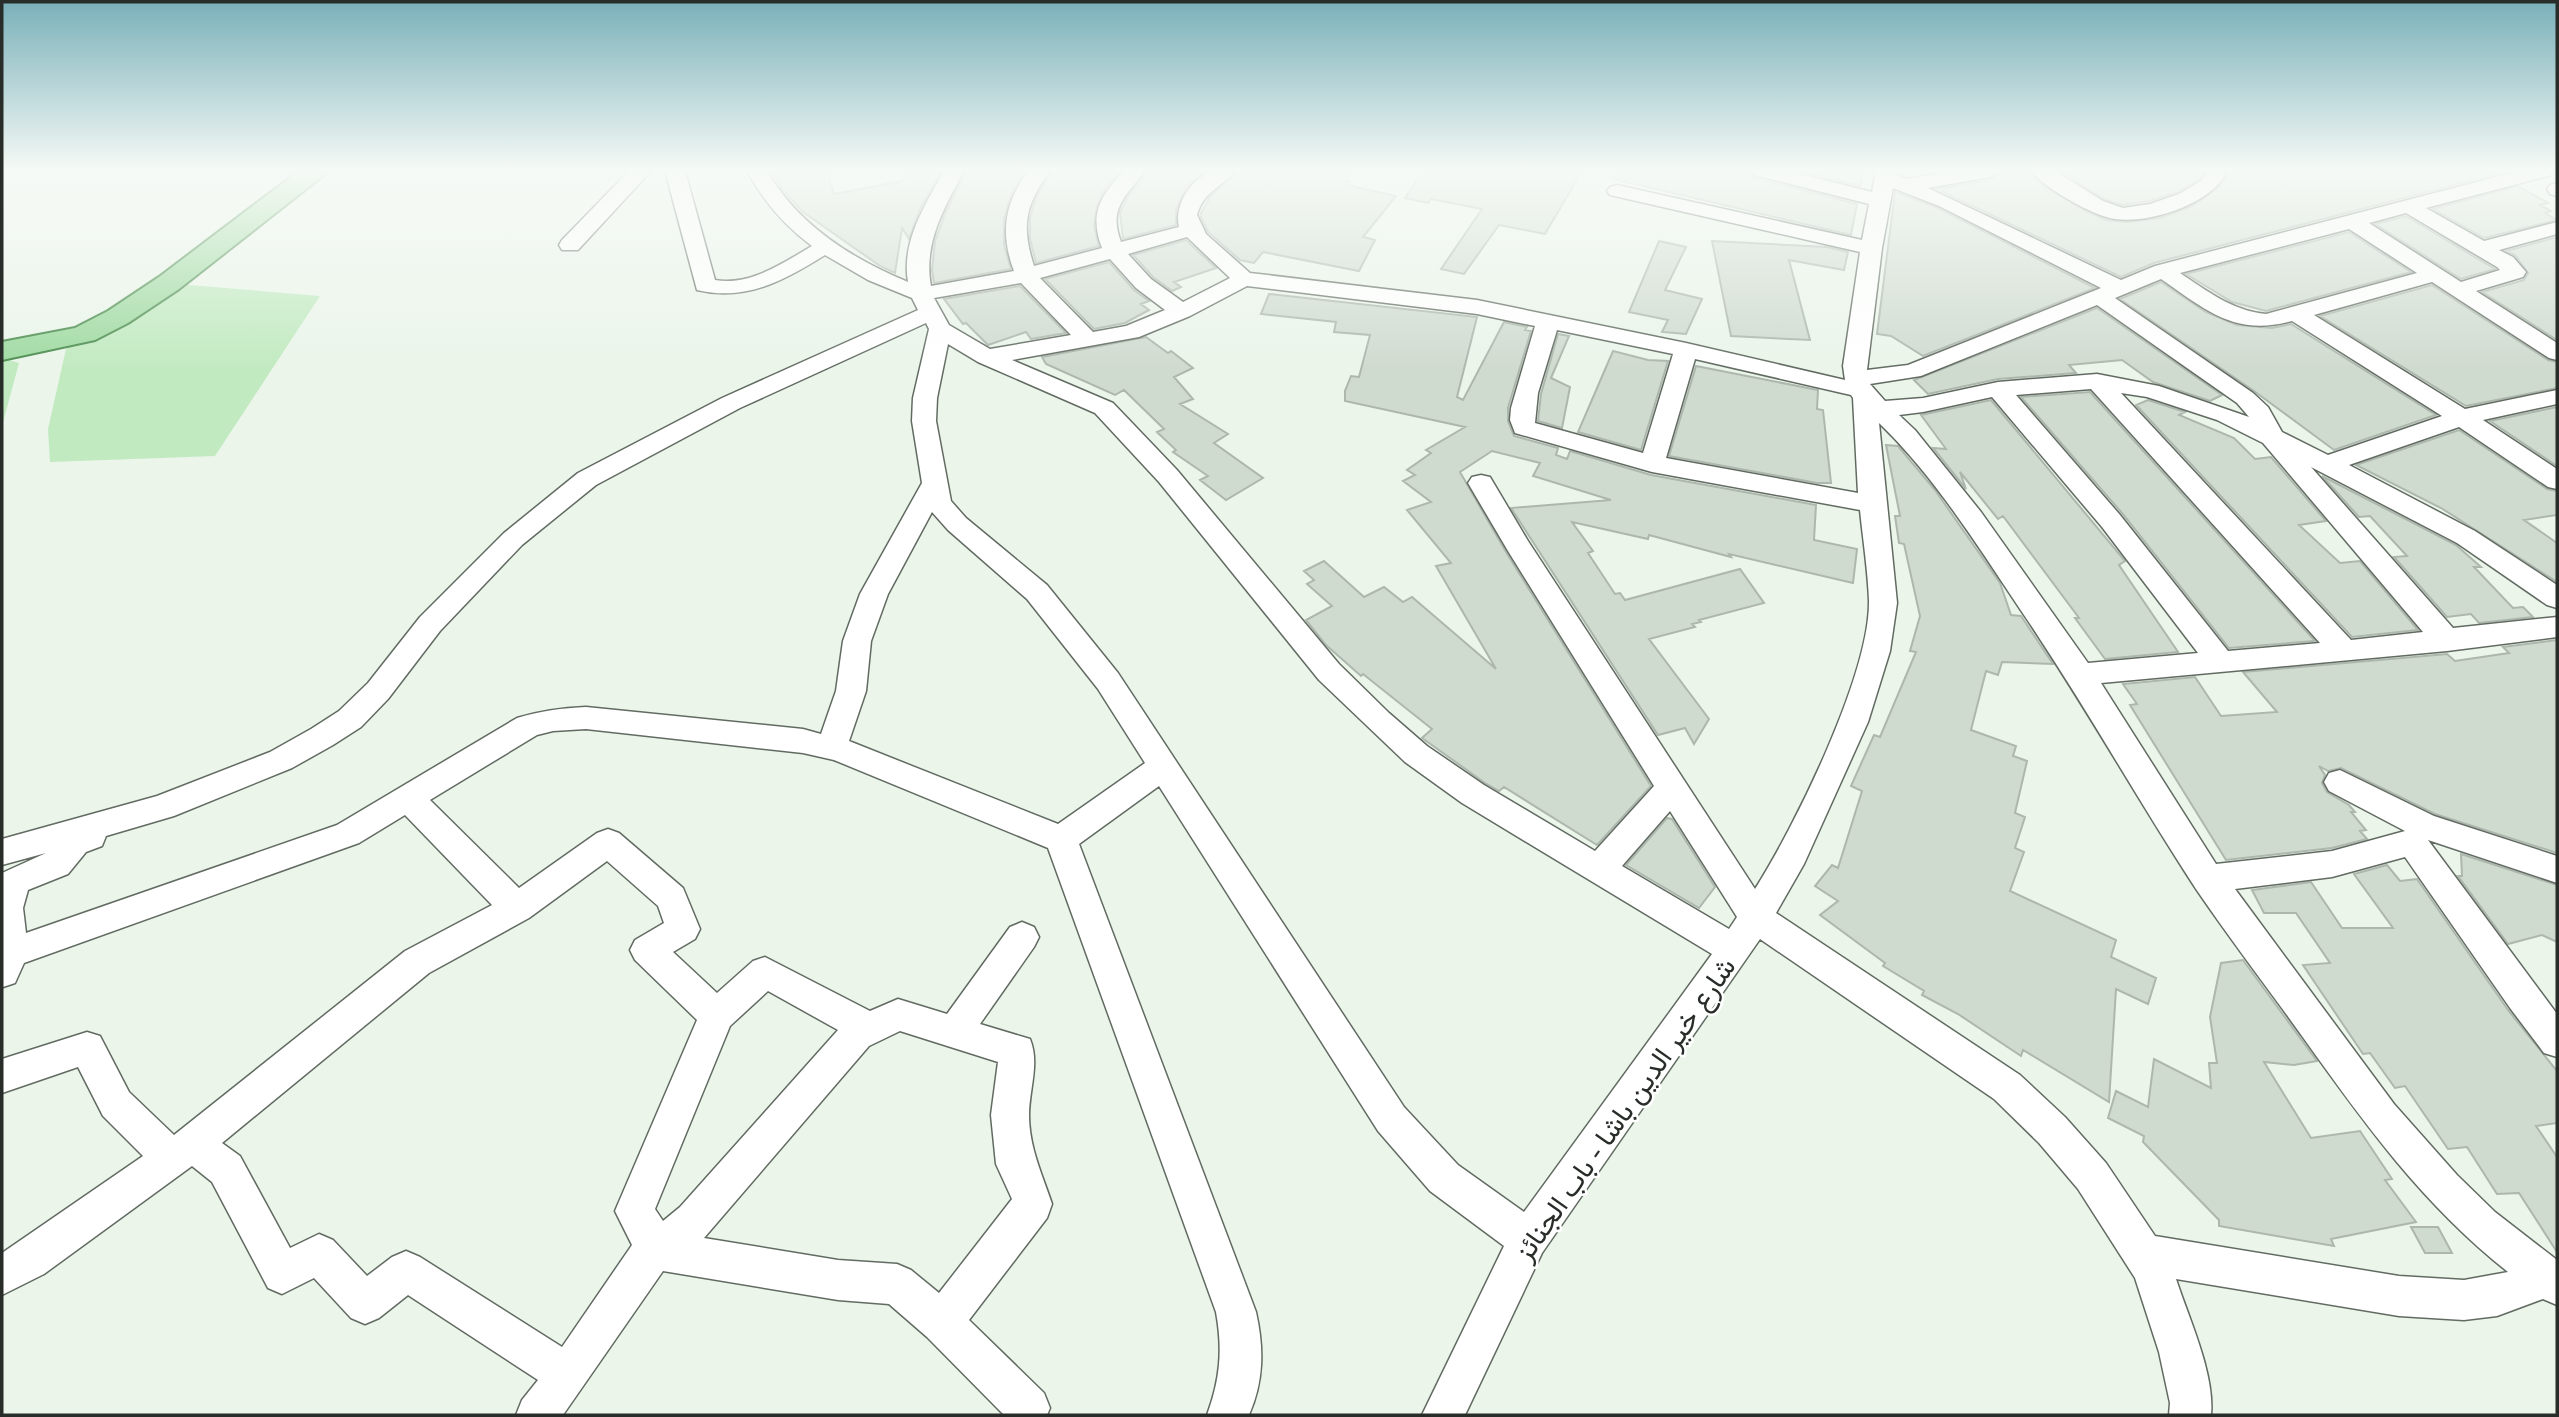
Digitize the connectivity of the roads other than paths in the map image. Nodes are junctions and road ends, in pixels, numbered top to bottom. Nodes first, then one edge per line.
1 (230, 237) edge
2 (578, 237) edge
3 (692, 237) edge
4 (815, 237) edge
5 (923, 237) edge
6 (1016, 237) edge
7 (1107, 237) edge
8 (1162, 237) edge
9 (1198, 237) edge
10 (1826, 237) edge
11 (1873, 237) edge
12 (2005, 237) edge
13 (2294, 237) edge
14 (2376, 237) edge
15 (2462, 237) edge
16 (2522, 237) edge
17 (570, 245) dead end
18 (826, 246) junction
19 (1871, 247) junction
20 (2481, 248) junction
21 (1112, 250) junction
22 (2163, 271) junction
23 (1027, 275) junction
24 (2434, 275) junction
25 (1244, 279) junction
26 (2457, 290) junction
27 (2109, 292) junction
28 (1182, 311) junction
29 (930, 312) junction
30 (2295, 313) junction
31 (1547, 324) junction
32 (1089, 340) junction
33 (1686, 350) junction
34 (2, 351) edge
35 (2557, 353) edge
36 (986, 357) junction
37 (2097, 381) junction
38 (1998, 389) junction
39 (1865, 394) junction
40 (2557, 397) edge
41 (2460, 418) junction
42 (2272, 438) junction
43 (1652, 464) junction
44 (2327, 464) junction
45 (2557, 481) edge
46 (1481, 483) dead end
47 (933, 484) junction
48 (1872, 504) junction
49 (2557, 598) edge
50 (2557, 627) edge
51 (2447, 641) junction
52 (2344, 651) junction
53 (2221, 662) junction
54 (2080, 674) junction
55 (832, 747) junction
56 (1164, 766) junction
57 (2340, 782) dead end
58 (1672, 787) junction
59 (410, 799) junction
60 (124, 819) junction
61 (2417, 833) junction
62 (1061, 839) junction
63 (2, 852) edge
64 (1599, 869) junction
65 (2557, 869) edge
66 (2208, 880) junction
67 (517, 908) junction
68 (1755, 917) junction
69 (1022, 937) dead end
70 (1735, 950) junction
71 (5, 961) edge
72 (717, 1016) junction
73 (870, 1029) junction
74 (954, 1032) junction
75 (2557, 1041) edge
76 (2, 1076) edge
77 (182, 1151) junction
78 (1528, 1239) junction
79 (657, 1250) junction
80 (2143, 1254) junction
81 (2, 1275) edge
82 (2552, 1282) edge
83 (942, 1322) junction
84 (568, 1375) junction
85 (540, 1414) edge
86 (1025, 1415) edge
87 (1228, 1415) edge
88 (1443, 1415) edge
89 (2190, 1415) edge

1 - 34 main road
2 - 17 street
3 - 18 street
4 - 18 street
5 - 29 street
6 - 23 street
7 - 21 street
8 - 21 street
9 - 25 street
10 - 19 street
11 - 19 street, شارع خير الدين باشا - باب الجنائز
12 - 27 street
13 - 22 street
14 - 24 street
15 - 20 street
16 - 20 street
18 - 29 street
19 - 39 street, شارع خير الدين باشا - باب الجنائز
20 - 26 street
21 - 23 street
21 - 28 street
22 - 27 street
22 - 30 street
23 - 29 street
23 - 32 street
24 - 26 street
24 - 30 street
25 - 28 street
25 - 31 street
26 - 35 street
27 - 39 street
27 - 42 street
28 - 32 street
29 - 36 street
29 - 47 street
29 - 60 street
30 - 41 street
31 - 33 street
31 - 43 street
32 - 36 street
33 - 39 street
33 - 43 street
36 - 64 street
37 - 38 street
37 - 42 street
37 - 52 street
38 - 39 street
38 - 53 street
39 - 48 street, شارع خير الدين باشا - باب الجنائز
39 - 54 street
40 - 41 street
41 - 44 street
41 - 45 street
42 - 44 street
42 - 51 street
43 - 48 street
44 - 49 street
46 - 58 street
47 - 55 street
47 - 56 street
48 - 68 street, شارع خير الدين باشا - باب الجنائز
50 - 51 street
51 - 52 street
52 - 53 street
53 - 54 street
54 - 66 street
55 - 59 street
55 - 62 street
56 - 62 street
56 - 78 street
57 - 61 street
58 - 64 street
58 - 68 street
59 - 67 street
59 - 71 street
60 - 63 street
60 - 71 street
61 - 65 street
61 - 66 street
61 - 75 street
62 - 87 street
64 - 70 street
66 - 82 street
67 - 72 street
67 - 77 street
68 - 70 street, شارع خير الدين باشا - باب الجنائز
68 - 80 street
69 - 74 street
70 - 78 street, شارع خير الدين باشا - باب الجنائز
72 - 73 street
72 - 79 street
73 - 74 street
73 - 79 street
74 - 83 street
76 - 77 street
77 - 81 street
77 - 84 street
78 - 88 street, شارع خير الدين باشا - باب الجنائز
79 - 83 street
79 - 84 street
80 - 82 street
80 - 89 street
83 - 86 street
84 - 85 street

